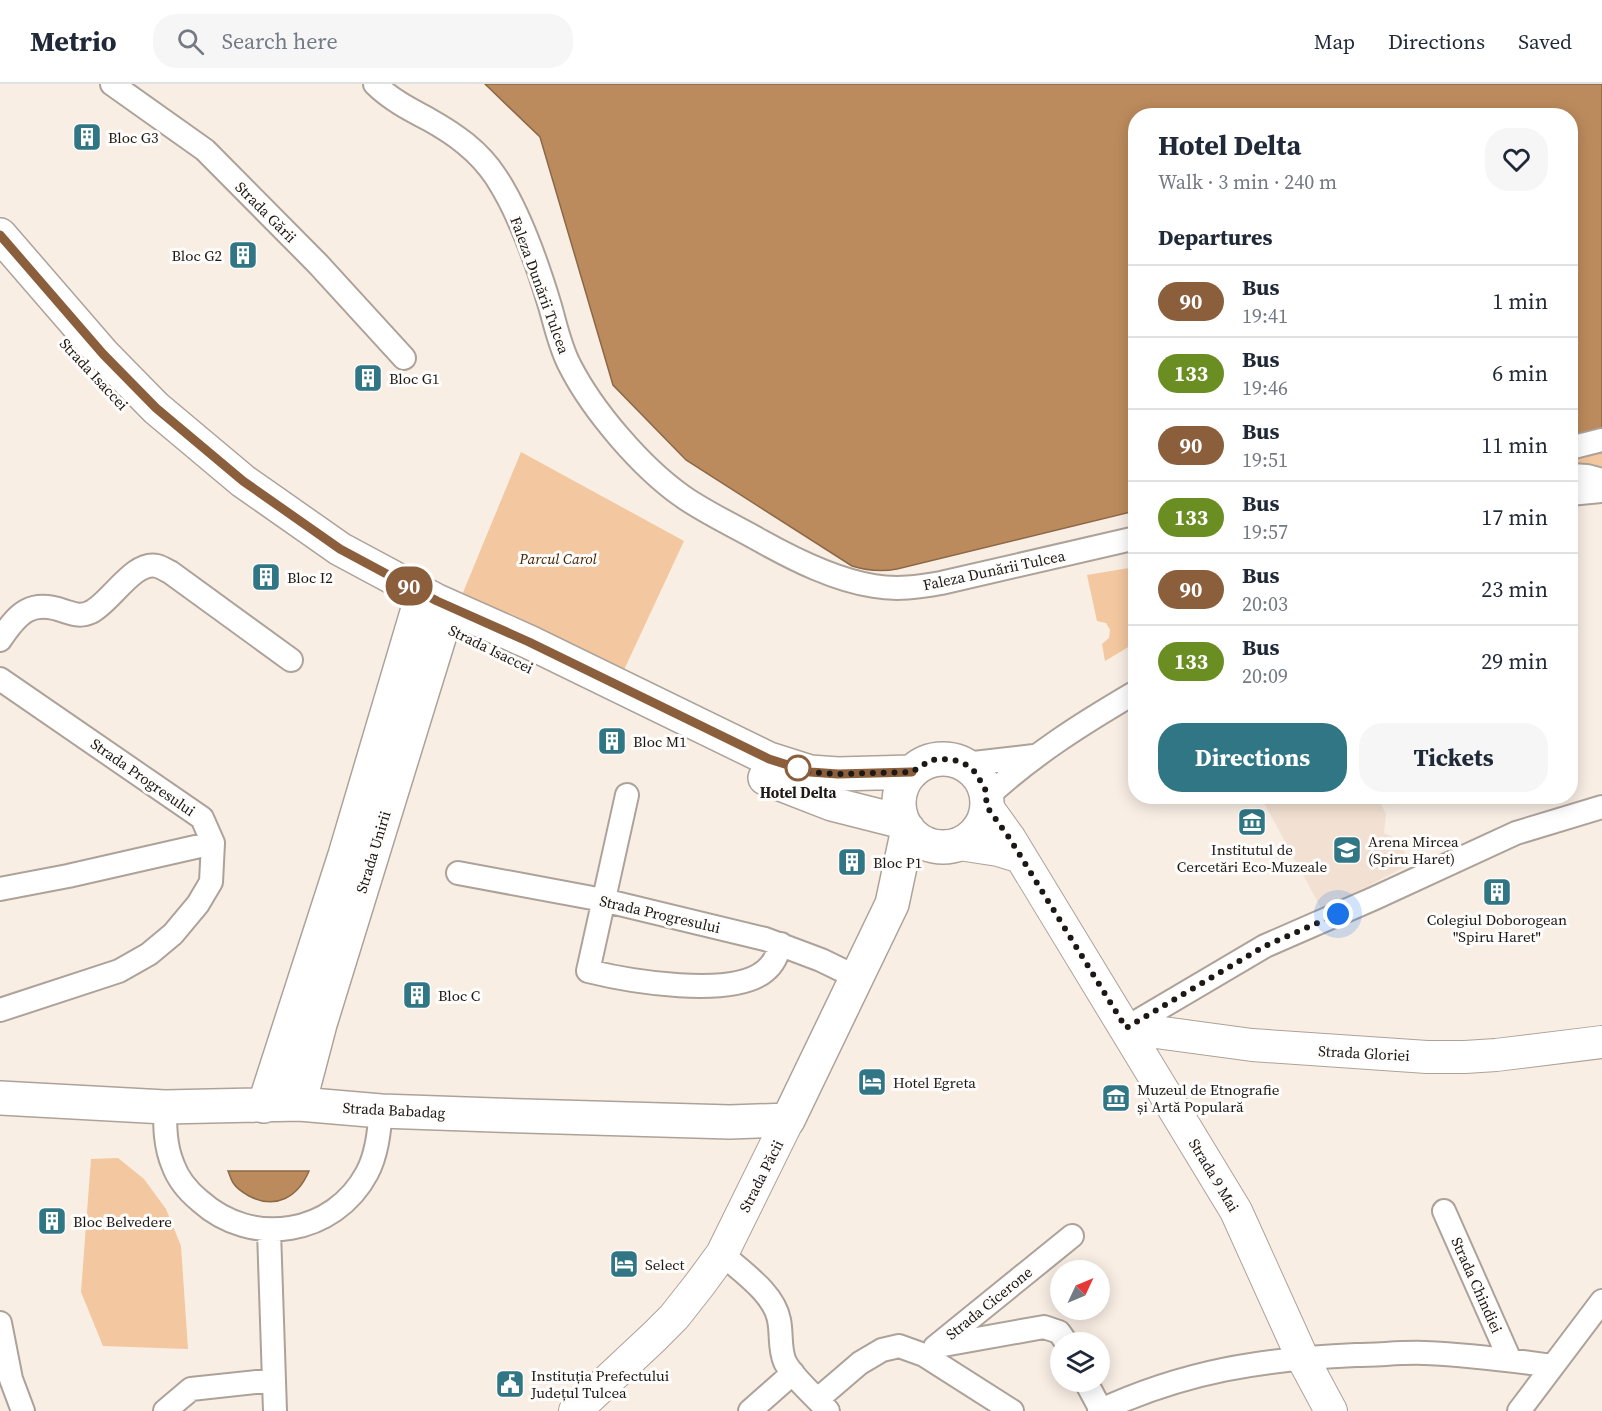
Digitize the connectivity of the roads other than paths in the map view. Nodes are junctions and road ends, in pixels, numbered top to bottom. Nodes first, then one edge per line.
1 (112, 84) edge
2 (375, 84) edge
3 (0, 235) edge
4 (0, 267) edge
5 (404, 358) dead end
6 (1602, 440) edge
7 (1578, 446) edge
8 (1578, 475) edge
9 (1602, 480) edge
10 (1602, 491) edge
11 (1578, 493) edge
12 (1128, 540) edge
13 (430, 608) junction
14 (0, 640) edge
15 (291, 660) dead end
16 (0, 679) edge
17 (1128, 697) edge
18 (1035, 756) junction
19 (965, 764) junction
20 (912, 772) junction
21 (627, 795) dead end
22 (987, 802) junction
23 (1602, 807) edge
24 (906, 826) junction
25 (213, 843) junction
26 (950, 846) junction
27 (1021, 857) junction
28 (458, 873) dead end
29 (0, 889) edge
30 (603, 900) junction
31 (892, 904) junction
32 (781, 944) junction
33 (856, 977) junction
34 (0, 1010) edge
35 (1126, 1028) junction
36 (1602, 1042) edge
37 (0, 1098) edge
38 (299, 1104) junction
39 (264, 1106) junction
40 (165, 1107) junction
41 (381, 1111) junction
42 (788, 1120) junction
43 (1444, 1211) dead end
44 (270, 1231) junction
45 (1072, 1236) dead end
46 (722, 1254) junction
47 (1602, 1302) edge
48 (0, 1323) edge
49 (1059, 1332) edge
50 (930, 1351) junction
51 (1302, 1357) junction
52 (1510, 1359) junction
53 (1552, 1366) junction
54 (793, 1373) junction
55 (274, 1380) junction
56 (1091, 1392) edge
57 (823, 1405) edge
58 (19, 1410) edge
59 (165, 1411) edge
60 (275, 1411) edge
61 (575, 1411) edge
62 (750, 1411) edge
63 (1012, 1411) edge
64 (1100, 1411) edge
65 (1331, 1411) edge
66 (1519, 1411) edge

1 - 5 street, Strada Gării
2 - 12 street, Faleza Dunării Tulcea
3 - 13 main road, Strada Isaccei
4 - 13 main road, Strada Isaccei
6 - 7 street
8 - 9 street
10 - 11 street
13 - 20 main road, Strada Isaccei
13 - 24 main road, Strada Isaccei
13 - 38 main road, Strada Unirii
13 - 39 main road, Strada Unirii
14 - 15 street
16 - 25 street, Strada Progresului
17 - 18 street
18 - 19 street
18 - 22 street
19 - 20 main road
19 - 22 main road
20 - 24 main road
21 - 30 street
22 - 26 main road
22 - 27 street, Strada 9 Mai
23 - 35 street
24 - 26 main road
24 - 31 main road, Strada Păcii
25 - 29 street
25 - 34 street
26 - 27 street
26 - 31 main road, Strada Păcii
27 - 35 street, Strada 9 Mai
28 - 30 street, Strada Progresului
30 - 32 street, Strada Progresului
30 - 32 street
31 - 33 main road, Strada Păcii
32 - 33 street, Strada Progresului
33 - 42 main road, Strada Păcii
35 - 36 street, Strada Gloriei
35 - 51 street, Strada 9 Mai
37 - 40 main road, Strada Babadag
38 - 39 main road, Strada Babadag
38 - 41 main road, Strada Babadag
39 - 40 main road, Strada Babadag
40 - 44 street
41 - 42 main road, Strada Babadag
41 - 44 street
42 - 46 street, Strada Păcii
43 - 52 street, Strada Chindiei
44 - 55 street
45 - 50 street, Strada Cicerone
46 - 54 street
46 - 61 street, Strada Păcii
47 - 53 street
48 - 58 street
49 - 50 street, Strada Cicerone
50 - 57 street
50 - 63 street
51 - 52 street
51 - 64 street
51 - 65 street, Strada 9 Mai
52 - 53 street
53 - 66 street
54 - 57 street
54 - 62 street
55 - 59 street
55 - 60 street
56 - 64 street

